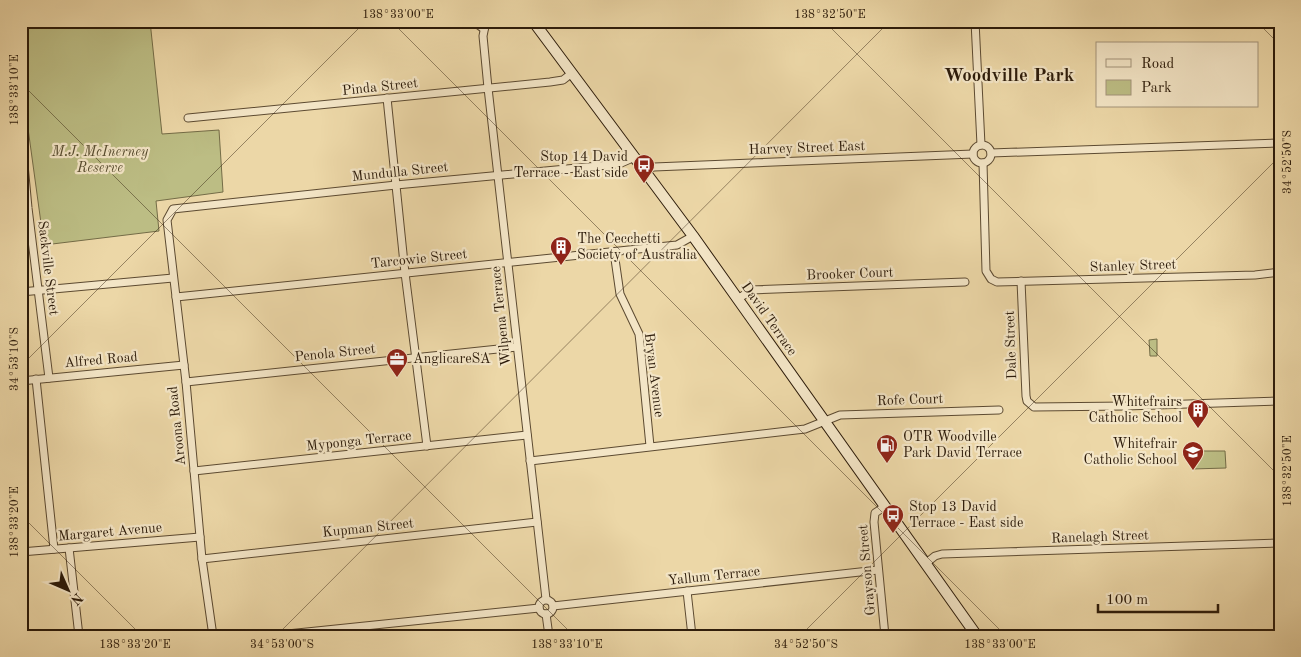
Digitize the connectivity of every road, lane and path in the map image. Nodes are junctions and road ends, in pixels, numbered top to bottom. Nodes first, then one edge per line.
1 (477, 21) edge
2 (533, 21) edge
3 (975, 21) edge
4 (485, 25) edge
5 (572, 73) junction
6 (488, 88) junction
7 (388, 98) junction
8 (188, 118) dead end
9 (21, 132) edge
10 (1280, 143) edge
11 (981, 145) junction
12 (991, 153) junction
13 (972, 154) junction
14 (635, 157) junction
15 (983, 163) junction
16 (644, 169) junction
17 (498, 175) junction
18 (396, 185) junction
19 (25, 208) edge
20 (169, 214) joint
21 (693, 236) junction
22 (614, 252) junction
23 (508, 263) junction
24 (1280, 272) edge
25 (405, 273) junction
26 (174, 278) junction
27 (965, 282) dead end
28 (1021, 282) junction
29 (39, 290) junction
30 (21, 292) edge
31 (176, 297) junction
32 (738, 299) junction
33 (517, 347) junction
34 (416, 358) junction
35 (184, 365) junction
36 (49, 378) junction
37 (36, 379) junction
38 (21, 381) edge
39 (186, 382) junction
40 (1280, 401) edge
41 (999, 410) dead end
42 (824, 422) junction
43 (527, 434) junction
44 (427, 446) junction
45 (650, 446) junction
46 (530, 461) junction
47 (194, 471) junction
48 (884, 507) junction
49 (537, 522) junction
50 (200, 537) junction
51 (1280, 543) edge
52 (69, 548) junction
53 (54, 549) junction
54 (21, 552) edge
55 (202, 559) junction
56 (925, 564) junction
57 (878, 570) junction
58 (687, 591) junction
59 (546, 600) junction
60 (553, 606) junction
61 (539, 608) junction
62 (546, 614) junction
63 (79, 636) edge
64 (213, 636) edge
65 (268, 636) edge
66 (549, 636) edge
67 (692, 636) edge
68 (885, 636) edge
69 (977, 636) edge

1 - 4 street, Wilpena Terrace
2 - 5 main road, David Terrace
3 - 11 street
4 - 6 street, Wilpena Terrace
5 - 6 street, Pinda Street
5 - 14 main road, David Terrace
6 - 7 street, Pinda Street
6 - 17 street, Wilpena Terrace
7 - 8 street, Pinda Street
7 - 18 street
9 - 19 street, Sackville Street
10 - 12 street
11 - 12 street
11 - 13 street
12 - 15 street
13 - 15 street
13 - 16 street, Harvey Street East
14 - 16 main road, David Terrace
14 - 17 street, Mundulla Street
15 - 28 street, Stanley Street
16 - 21 main road, David Terrace
17 - 18 street, Mundulla Street
17 - 23 street, Wilpena Terrace
18 - 20 street, Mundulla Street
18 - 25 street
19 - 29 street, Sackville Street
20 - 26 street, Aroona Road
21 - 22 street, Tarcowie Street
21 - 32 main road, David Terrace
22 - 23 street, Tarcowie Street
22 - 45 street, Bryan Avenue
23 - 25 street, Tarcowie Street
23 - 33 street, Wilpena Terrace
24 - 28 street, Stanley Street
25 - 31 street, Tarcowie Street
25 - 34 street
26 - 29 street
26 - 31 street, Aroona Road
27 - 32 street, Brooker Court
28 - 40 street, Dale Street
29 - 30 street
29 - 36 street, Sackville Street
31 - 35 street, Aroona Road
32 - 42 main road, David Terrace
33 - 34 street, Penola Street
33 - 43 street, Wilpena Terrace
34 - 39 street, Penola Street
34 - 44 street
35 - 36 street, Alfred Road
35 - 39 street, Aroona Road
36 - 37 street, Alfred Road
37 - 38 street, Alfred Road
37 - 53 street
39 - 47 street, Aroona Road
41 - 42 street, Rofe Court
42 - 45 street
42 - 48 main road, David Terrace
43 - 44 street, Myponga Terrace
43 - 46 street, Wilpena Terrace
44 - 47 street, Myponga Terrace
45 - 46 street
46 - 49 street, Wilpena Terrace
47 - 50 street, Aroona Road
48 - 56 main road, David Terrace
48 - 57 street, Grayson Street
49 - 55 street, Kupman Street
49 - 59 street, Wilpena Terrace
50 - 52 street, Margaret Avenue
50 - 55 street, Aroona Road
51 - 56 street, Ranelagh Street
52 - 53 street, Margaret Avenue
52 - 63 street
53 - 54 street, Margaret Avenue
55 - 64 street, Aroona Road
56 - 69 main road, David Terrace
57 - 58 street, Yallum Terrace
57 - 68 street, Grayson Street
58 - 60 street, Yallum Terrace
58 - 67 street
59 - 60 street
59 - 61 street
60 - 62 street
61 - 62 street
61 - 65 street
62 - 66 street

